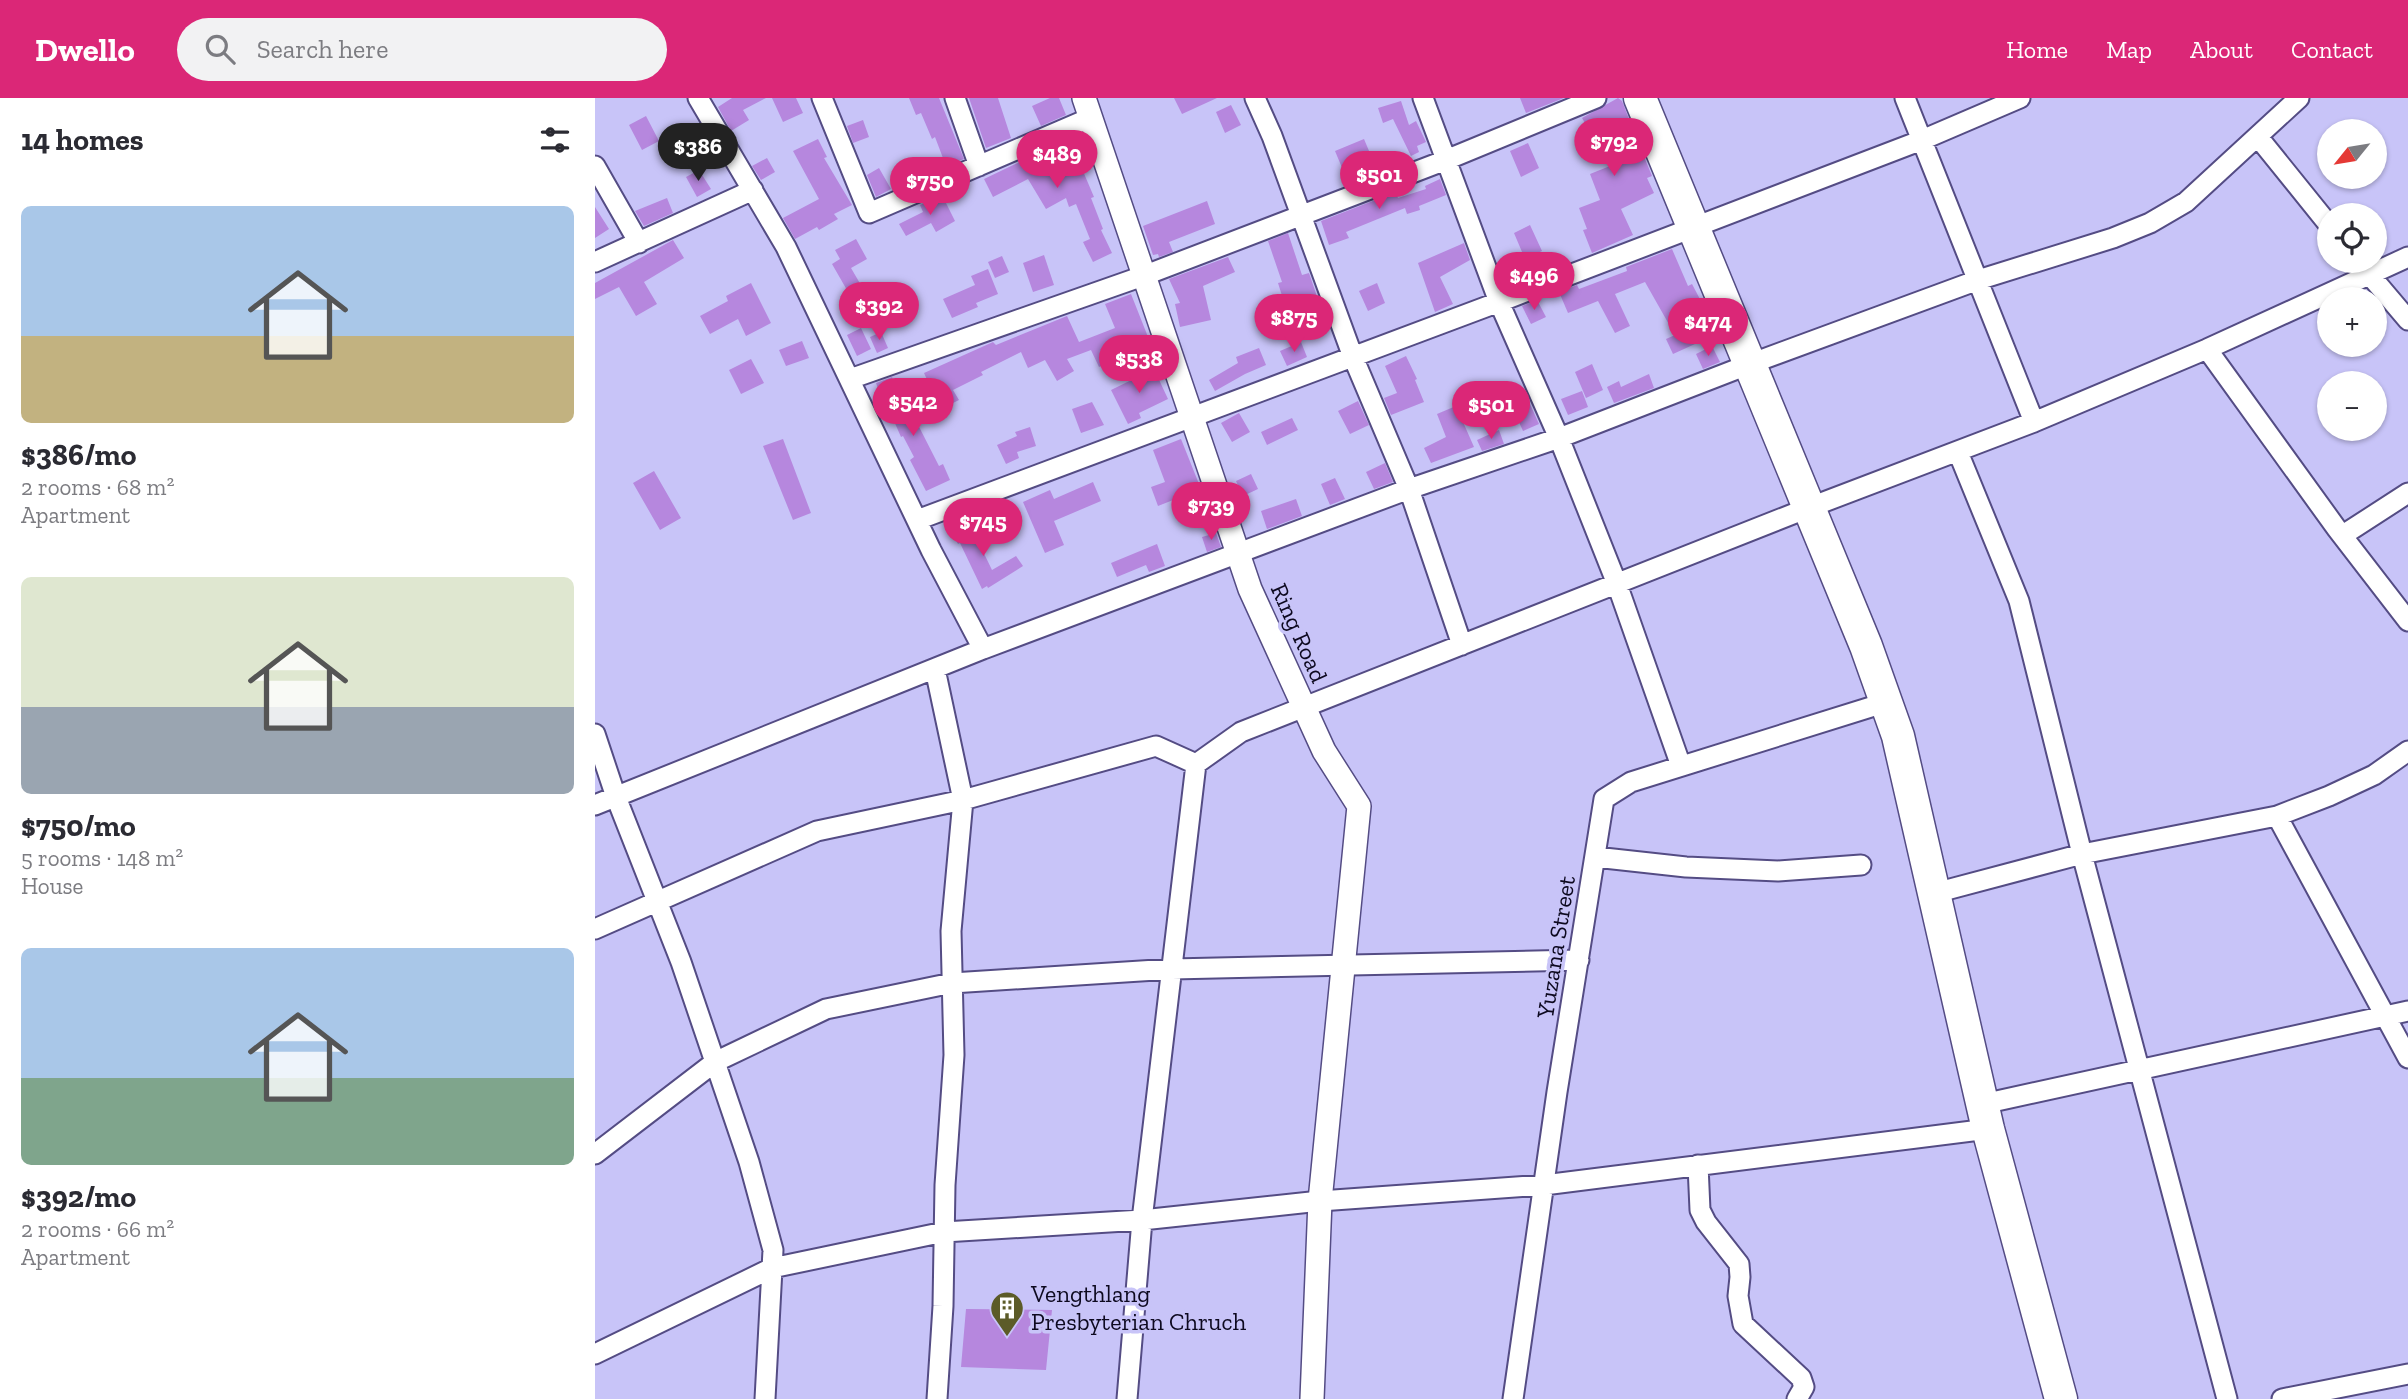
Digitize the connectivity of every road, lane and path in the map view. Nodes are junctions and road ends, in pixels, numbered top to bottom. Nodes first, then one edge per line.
1 (698, 98) edge
2 (822, 98) edge
3 (955, 98) edge
4 (1255, 98) edge
5 (1423, 98) edge
6 (1596, 98) edge
7 (1640, 98) edge
8 (1905, 98) edge
9 (2020, 98) edge
10 (2299, 98) edge
11 (1087, 108) edge
12 (2258, 137) junction
13 (1922, 140) junction
14 (1446, 160) junction
15 (595, 166) edge
16 (979, 166) junction
17 (753, 190) junction
18 (2317, 210) edge
19 (1301, 216) junction
20 (1692, 227) junction
21 (639, 243) junction
22 (2408, 257) edge
23 (595, 262) edge
24 (2387, 262) edge
25 (2352, 273) edge
26 (2368, 273) edge
27 (1143, 276) junction
28 (1978, 280) junction
29 (1499, 302) junction
30 (2408, 320) edge
31 (2207, 349) junction
32 (1353, 358) junction
33 (1750, 364) junction
34 (850, 379) junction
35 (1191, 417) junction
36 (2034, 422) junction
37 (1559, 438) junction
38 (1958, 452) junction
39 (1409, 489) junction
40 (2408, 494) edge
41 (1808, 508) junction
42 (917, 520) junction
43 (2343, 535) junction
44 (1238, 555) junction
45 (1617, 584) junction
46 (2408, 621) edge
47 (1462, 645) junction
48 (983, 649) junction
49 (935, 668) junction
50 (1887, 702) junction
51 (1304, 708) junction
52 (595, 734) edge
53 (2408, 751) edge
54 (1196, 764) junction
55 (1681, 766) junction
56 (616, 797) junction
57 (963, 800) junction
58 (595, 805) edge
59 (2277, 816) junction
60 (2083, 854) junction
61 (1595, 857) junction
62 (1861, 865) dead end
63 (1935, 893) junction
64 (658, 903) junction
65 (595, 929) edge
66 (1579, 960) junction
67 (1343, 966) junction
68 (1172, 969) junction
69 (953, 983) junction
70 (2408, 1011) edge
71 (2387, 1017) junction
72 (2408, 1058) edge
73 (715, 1062) junction
74 (2140, 1070) junction
75 (1986, 1116) junction
76 (595, 1154) edge
77 (1698, 1166) junction
78 (1544, 1185) junction
79 (1320, 1200) junction
80 (1142, 1220) junction
81 (944, 1232) junction
82 (772, 1268) junction
83 (595, 1354) edge
84 (2408, 1374) edge
85 (765, 1399) edge
86 (937, 1399) edge
87 (1127, 1399) edge
88 (1312, 1399) edge
89 (1513, 1399) edge
90 (1797, 1399) edge
91 (2061, 1399) edge
92 (2227, 1399) edge
93 (2282, 1399) edge

1 - 17 street
2 - 16 street
3 - 16 street
4 - 19 street
5 - 14 street
6 - 14 street
7 - 20 highway
8 - 13 street
9 - 13 street
10 - 12 street
11 - 16 street
11 - 27 street, Ring Road
12 - 18 street
12 - 28 street
13 - 20 street
13 - 28 street
14 - 19 street
14 - 29 street
15 - 21 street
17 - 21 street
17 - 34 street
19 - 27 street
19 - 32 street
20 - 29 street
20 - 33 highway
21 - 23 street
22 - 24 street
25 - 31 street
26 - 30 street
27 - 34 street
27 - 35 street, Ring Road
28 - 33 street
28 - 36 street
29 - 32 street
29 - 37 street
31 - 36 street
31 - 43 street
32 - 35 street
32 - 39 street
33 - 37 street
33 - 41 highway
34 - 42 street
35 - 42 street
35 - 44 street, Ring Road
36 - 38 street
37 - 39 street
37 - 45 street
38 - 41 street
38 - 60 street
39 - 44 street
39 - 47 street
40 - 43 street
41 - 45 street
41 - 50 highway
42 - 48 street
43 - 46 street
44 - 48 street
44 - 51 street, Ring Road
45 - 47 street
45 - 55 street
47 - 51 street
48 - 49 street
49 - 56 street
49 - 57 street
50 - 55 street, Yuzana Street
50 - 63 highway
51 - 54 street
51 - 67 street, Ring Road
52 - 56 street
53 - 59 street
54 - 57 street
54 - 68 street
55 - 61 street, Yuzana Street
56 - 58 street
56 - 64 street
57 - 64 street
57 - 69 street
59 - 60 street
59 - 71 street
60 - 63 street
60 - 74 street
61 - 62 street
61 - 66 street, Yuzana Street
63 - 75 highway
64 - 65 street
64 - 73 street
66 - 67 street
66 - 78 street, Yuzana Street
67 - 68 street
67 - 79 street, Ring Road
68 - 69 street
68 - 80 street
69 - 73 street
69 - 81 street
70 - 71 street
71 - 72 street
71 - 74 street
73 - 76 street
73 - 82 street
74 - 75 street
74 - 92 street
75 - 77 street
75 - 91 highway
77 - 78 street
77 - 90 street
78 - 79 street
78 - 89 street, Yuzana Street
79 - 80 street
79 - 88 street, Ring Road
80 - 81 street
80 - 87 street
81 - 82 street
81 - 86 street
82 - 83 street
82 - 85 street
84 - 93 street

